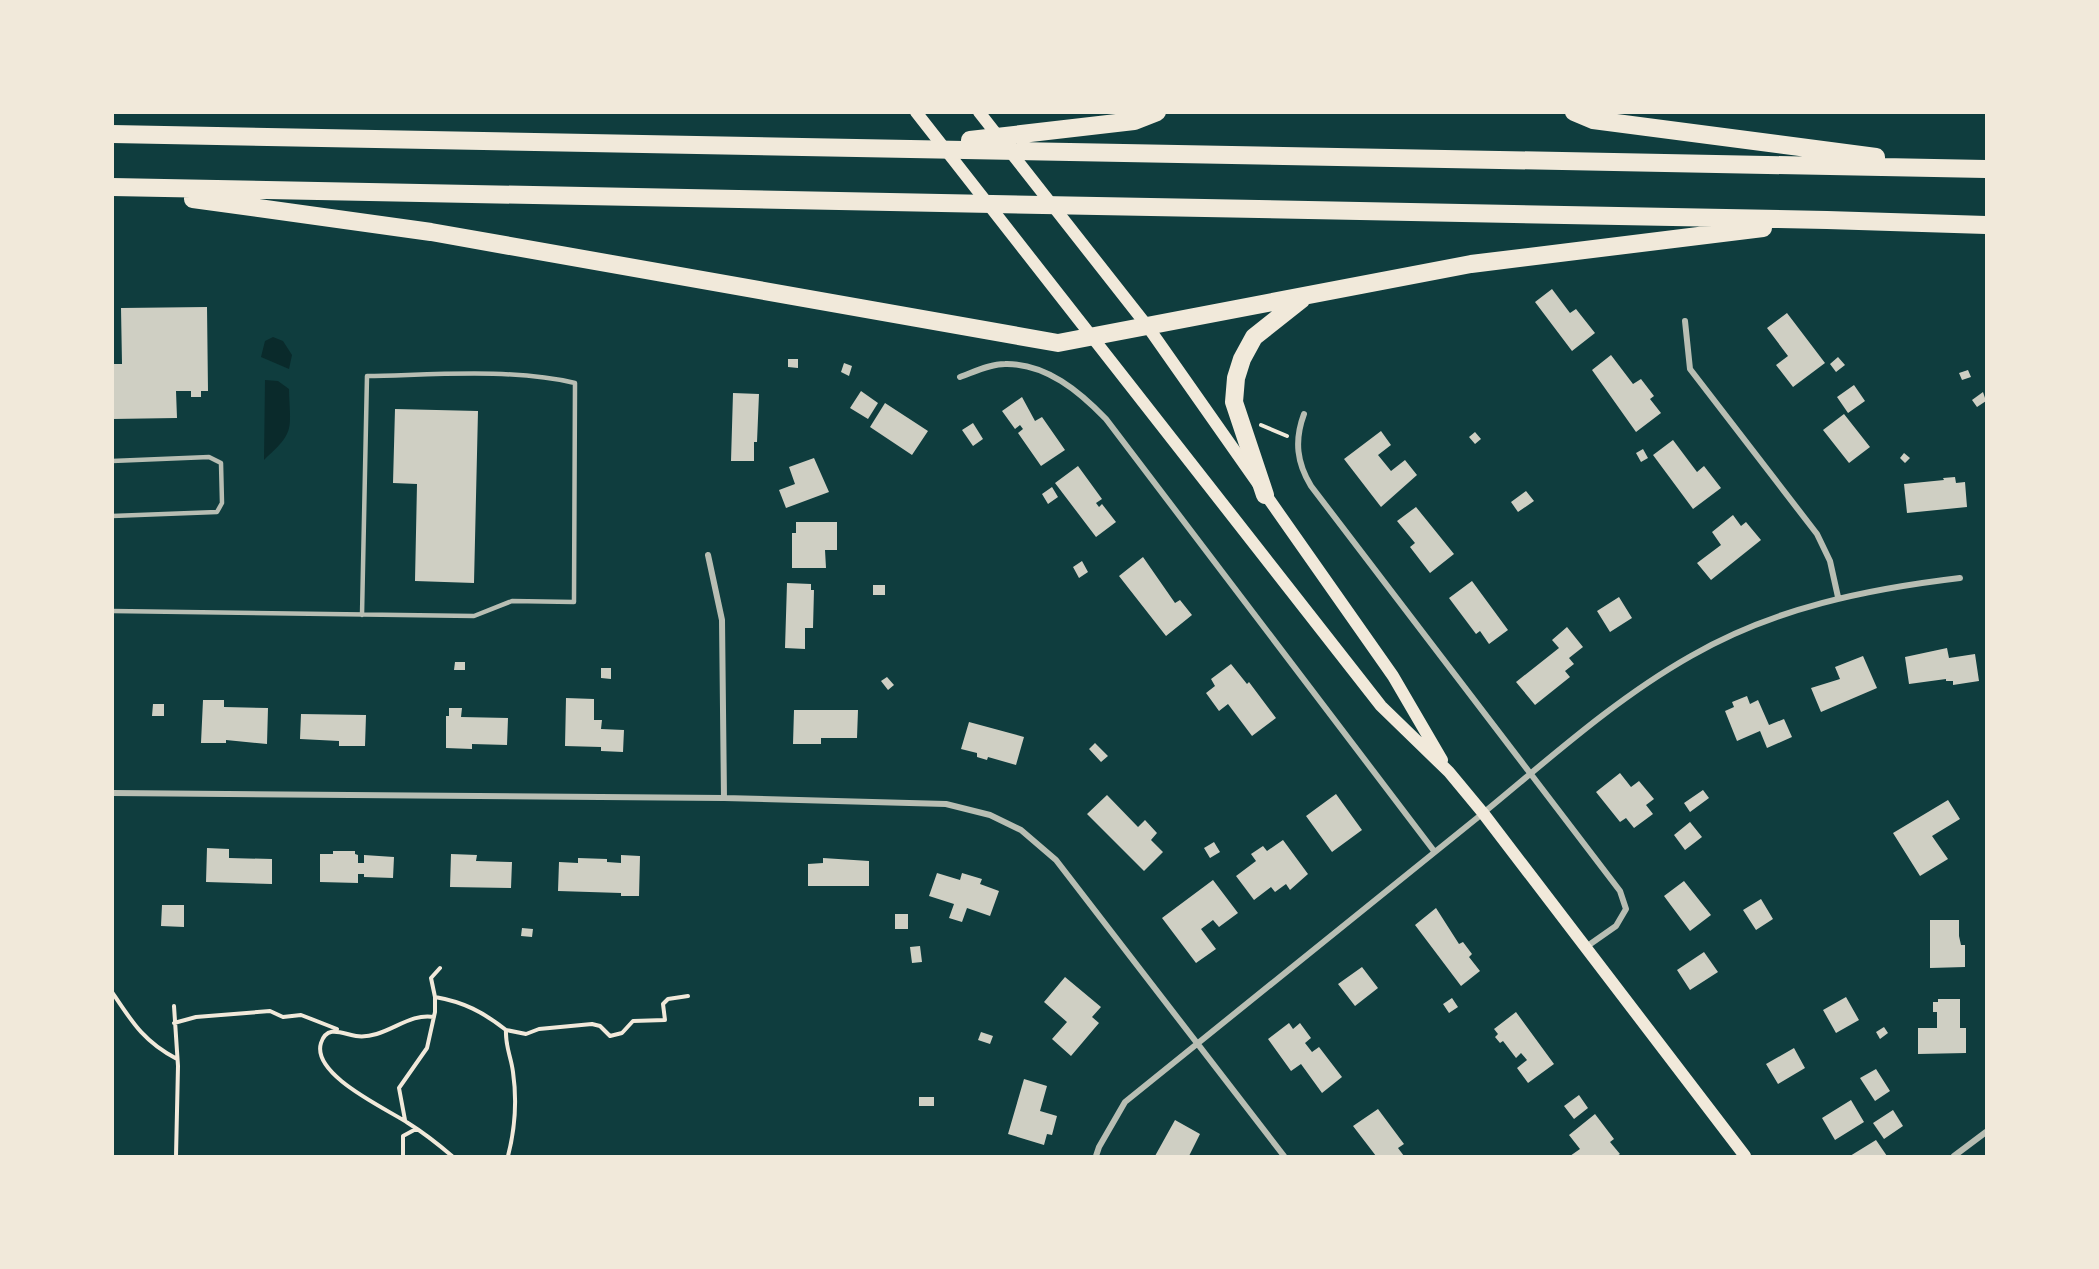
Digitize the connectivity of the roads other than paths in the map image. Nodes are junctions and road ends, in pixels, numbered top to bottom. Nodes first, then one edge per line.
1 (916, 112) edge
2 (979, 112) edge
3 (1157, 112) edge
4 (1574, 112) edge
5 (112, 134) edge
6 (902, 148) junction
7 (1964, 169) junction
8 (1986, 169) edge
9 (113, 188) edge
10 (1827, 220) junction
11 (1986, 225) edge
12 (1308, 295) junction
13 (1685, 321) dead end
14 (1148, 327) junction
15 (1092, 338) junction
16 (960, 377) dead end
17 (1304, 414) dead end
18 (112, 461) edge
19 (1265, 495) junction
20 (112, 516) edge
21 (708, 555) dead end
22 (1960, 578) dead end
23 (1838, 597) junction
24 (112, 612) edge
25 (362, 615) junction
26 (1449, 772) junction
27 (1530, 773) junction
28 (112, 793) edge
29 (724, 798) junction
30 (1482, 813) junction
31 (1434, 851) junction
32 (1586, 947) junction
33 (1196, 1044) junction
34 (1986, 1132) edge
35 (1096, 1156) edge
36 (1284, 1156) edge
37 (1745, 1156) edge
38 (1954, 1156) edge

1 - 15 main road
2 - 14 main road
3 - 6 highway
4 - 7 highway
5 - 6 highway
6 - 7 highway
7 - 8 highway
9 - 10 highway
9 - 15 highway
10 - 11 highway
10 - 12 highway
12 - 14 highway
12 - 19 highway
13 - 23 street
14 - 15 highway
14 - 19 main road
15 - 26 main road
16 - 31 street
17 - 27 street
18 - 20 lane
19 - 26 main road
21 - 29 street
22 - 23 street
23 - 27 street
24 - 25 lane
25 - 25 lane
26 - 30 main road
27 - 30 street
27 - 32 street
28 - 29 street
29 - 33 street
30 - 31 street
30 - 32 main road
31 - 33 street
32 - 37 main road
33 - 35 street
33 - 36 street
34 - 38 street

